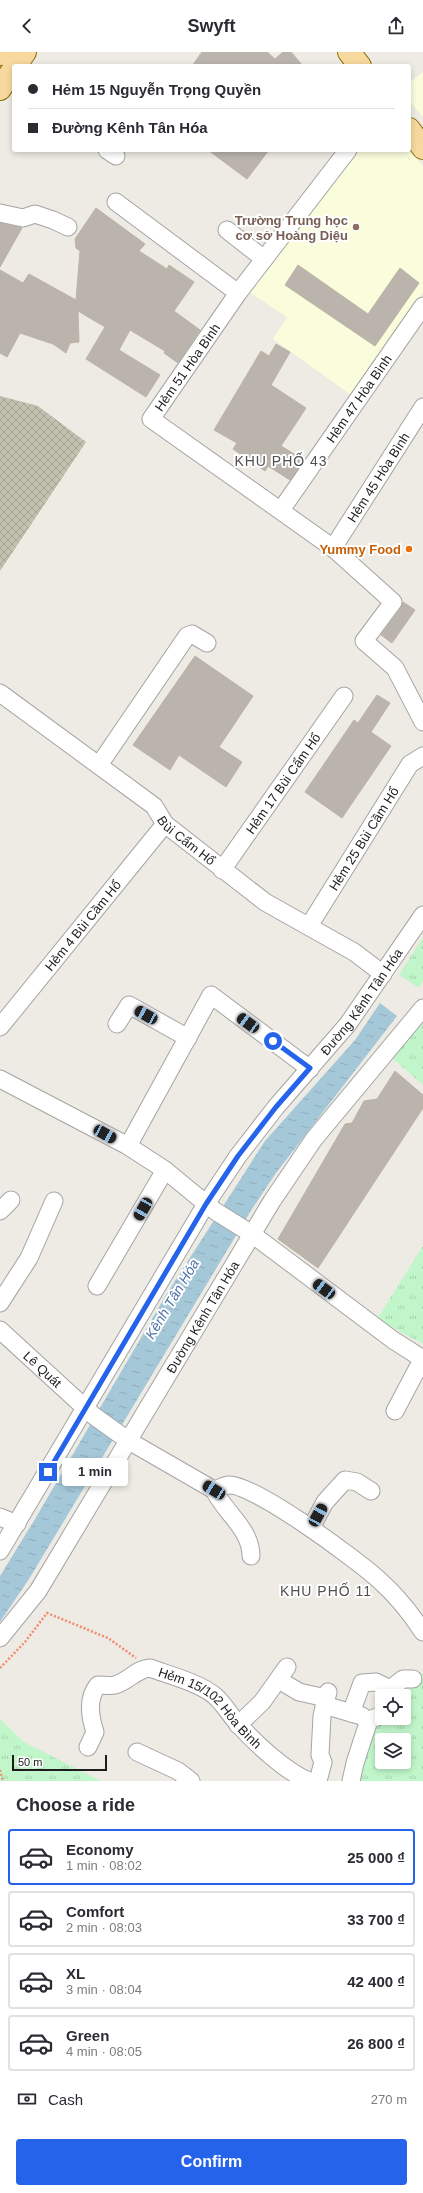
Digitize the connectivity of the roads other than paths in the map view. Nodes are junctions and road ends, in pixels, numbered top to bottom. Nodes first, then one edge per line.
1 (25, 52) edge
2 (349, 52) edge
3 (18, 64) edge
4 (358, 64) edge
5 (411, 132) edge
6 (423, 148) edge
7 (346, 152) edge
8 (116, 202) dead end
9 (0, 213) edge
10 (68, 227) dead end
11 (227, 230) dead end
12 (264, 259) junction
13 (238, 293) junction
14 (423, 306) edge
15 (423, 407) edge
16 (281, 510) junction
17 (332, 548) junction
18 (207, 643) dead end
19 (0, 693) edge
20 (344, 696) dead end
21 (423, 722) edge
22 (423, 756) edge
23 (99, 765) junction
24 (165, 824) junction
25 (222, 870) junction
26 (423, 915) edge
27 (308, 926) junction
28 (383, 974) junction
29 (423, 1008) edge
30 (117, 1024) dead end
31 (0, 1027) edge
32 (188, 1038) junction
33 (310, 1068) junction
34 (0, 1079) edge
35 (128, 1146) junction
36 (165, 1170) junction
37 (54, 1201) dead end
38 (211, 1208) junction
39 (247, 1232) junction
40 (97, 1286) dead end
41 (0, 1303) edge
42 (0, 1330) edge
43 (423, 1358) edge
44 (395, 1411) dead end
45 (90, 1412) junction
46 (124, 1438) junction
47 (214, 1490) junction
48 (371, 1491) dead end
49 (0, 1516) edge
50 (17, 1524) junction
51 (311, 1528) junction
52 (0, 1551) edge
53 (251, 1556) dead end
54 (423, 1632) edge
55 (0, 1638) edge
56 (418, 1673) edge
57 (406, 1689) edge
58 (326, 1698) junction
59 (351, 1713) junction
60 (375, 1718) edge
61 (375, 1720) edge
62 (238, 1724) junction
63 (88, 1747) dead end
64 (137, 1752) dead end
65 (190, 1781) edge
66 (309, 1781) edge
67 (318, 1781) edge
68 (351, 1781) edge

1 - 3 main road
2 - 4 main road
5 - 6 main road
7 - 12 street, Hẻm 51 Hòa Bình
8 - 13 street
9 - 10 street
11 - 12 street
12 - 13 street, Hẻm 51 Hòa Bình
13 - 16 street, Hẻm 51 Hòa Bình
14 - 16 street, Hẻm 47 Hòa Bình
15 - 17 street, Hẻm 45 Hòa Bình
16 - 17 street, Hẻm 51 Hòa Bình
17 - 21 street, Hẻm 51 Hòa Bình
18 - 23 street
19 - 23 street, Bùi Cẩm Hổ
20 - 25 street, Hẻm 17 Bùi Cẩm Hổ
22 - 27 street, Hẻm 25 Bùi Cầm Hổ
23 - 24 street, Bùi Cẩm Hổ
24 - 25 street, Bùi Cẩm Hổ
24 - 31 street, Hẻm 4 Bùi Cầm Hổ
25 - 27 street, Bùi Cẩm Hổ
26 - 28 street, Đường Kênh Tân Hóa
27 - 28 street, Bùi Cẩm Hổ
28 - 33 street, Đường Kênh Tân Hóa
29 - 39 street, Đường Kênh Tân Hóa
30 - 32 street
32 - 33 street
32 - 35 street
33 - 38 street, Đường Kênh Tân Hóa
34 - 35 street
35 - 36 street
36 - 38 street
36 - 40 street
37 - 41 street
38 - 39 street
38 - 45 street, Đường Kênh Tân Hóa
39 - 43 street
39 - 46 street, Đường Kênh Tân Hóa
42 - 45 street, Lê Quát
43 - 44 street
45 - 46 street, Lê Quát
45 - 50 street, Đường Kênh Tân Hóa
46 - 47 street, Lê Quát
46 - 55 street, Đường Kênh Tân Hóa
47 - 51 street
47 - 53 street
48 - 51 street
49 - 50 street
50 - 52 street, Đường Kênh Tân Hóa
51 - 54 street
56 - 57 street
56 - 59 street
58 - 59 street
58 - 62 street
58 - 67 street
59 - 60 street
61 - 68 street
62 - 63 street, Hẻm 15/102 Hòa Bình
62 - 66 street, Hẻm 15/102 Hòa Bình
64 - 65 street

